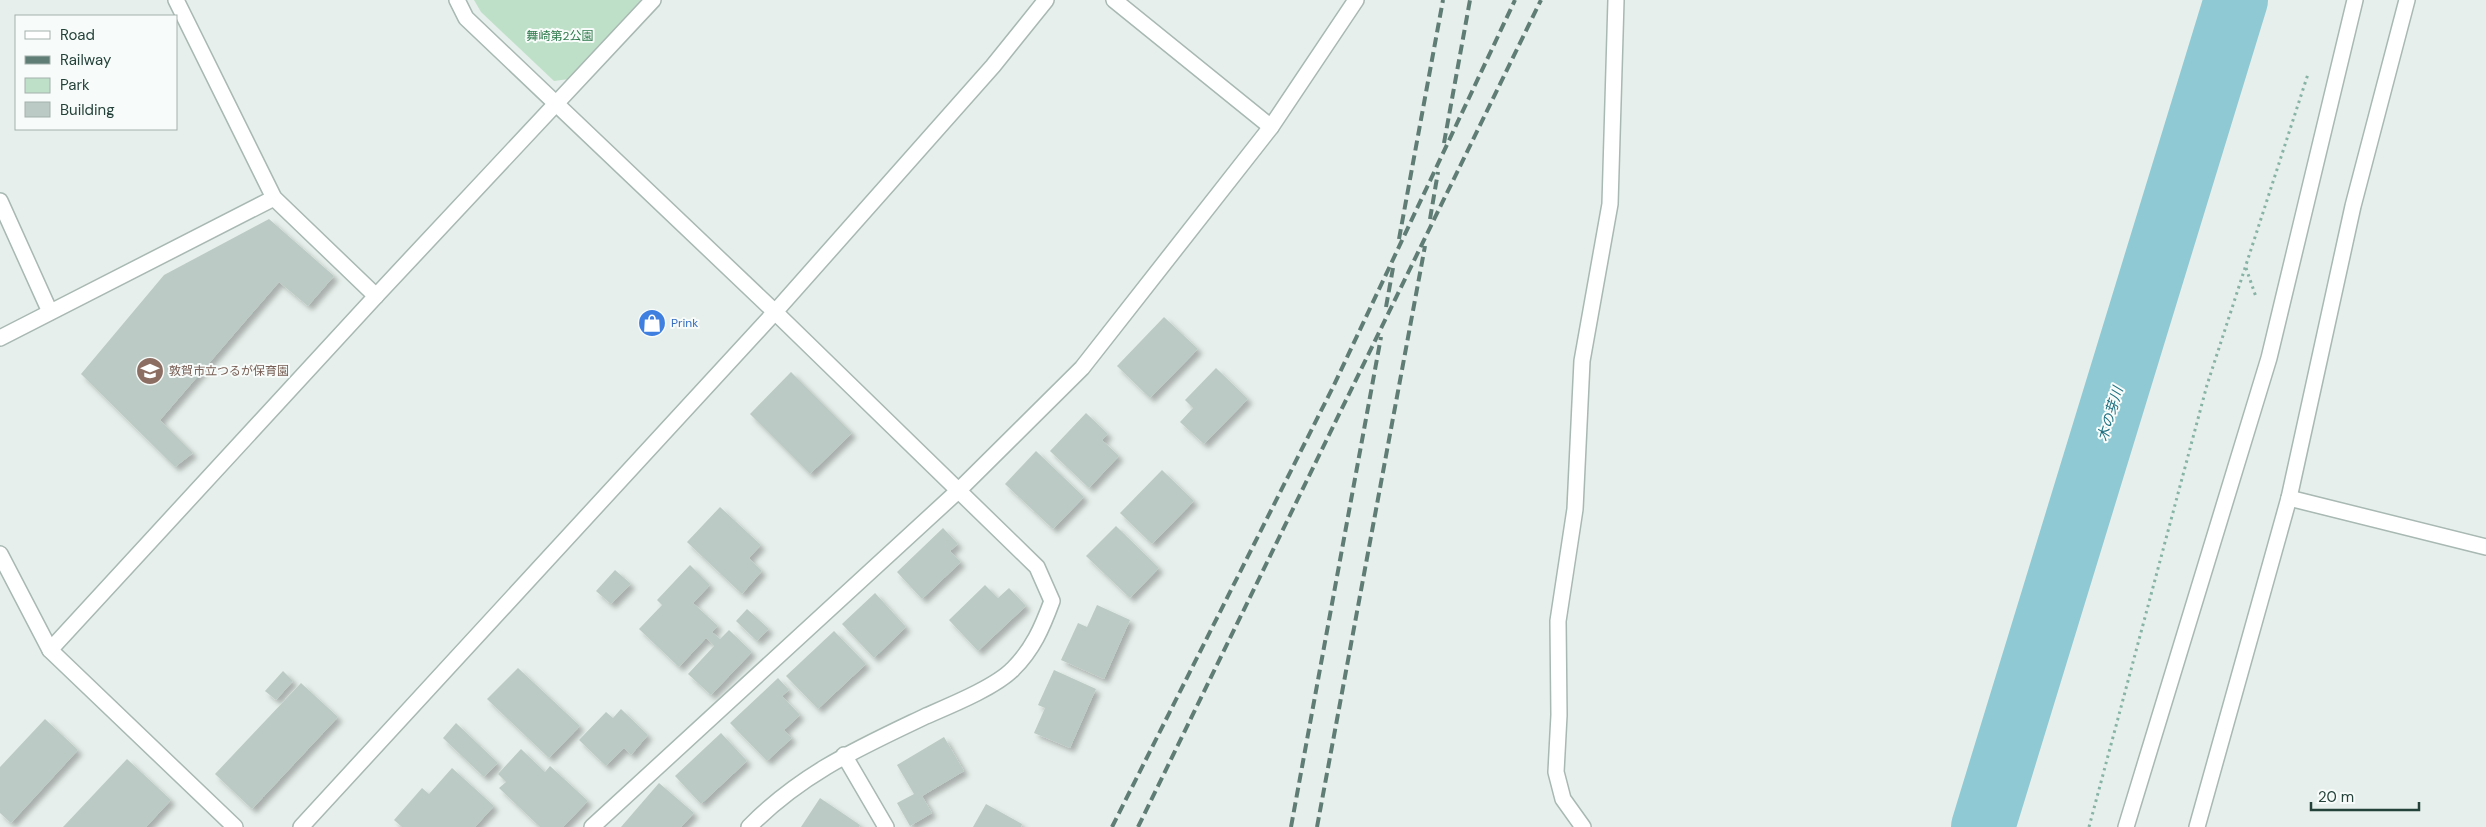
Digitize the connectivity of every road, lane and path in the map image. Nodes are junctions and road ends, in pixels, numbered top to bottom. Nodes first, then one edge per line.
1 (176, 0) edge
2 (457, 0) edge
3 (653, 0) edge
4 (1046, 0) edge
5 (1114, 0) edge
6 (1356, 0) edge
7 (1616, 0) edge
8 (2355, 0) edge
9 (2407, 0) edge
10 (2311, 64) dead end
11 (555, 104) junction
12 (1271, 127) junction
13 (274, 198) junction
14 (0, 201) edge
15 (376, 296) junction
16 (50, 312) junction
17 (775, 312) junction
18 (0, 338) edge
19 (959, 490) junction
20 (2289, 498) junction
21 (2486, 547) edge
22 (0, 554) edge
23 (50, 650) junction
24 (844, 755) junction
25 (235, 827) edge
26 (300, 827) edge
27 (592, 827) edge
28 (749, 827) edge
29 (886, 827) edge
30 (1583, 827) edge
31 (2089, 827) edge
32 (2126, 827) edge
33 (2197, 827) edge

1 - 13 street
2 - 11 street
3 - 11 street
4 - 17 street
5 - 12 street
6 - 12 street
7 - 30 street
8 - 32 street
9 - 20 street
10 - 31 path
11 - 15 street
11 - 17 street
12 - 19 street
13 - 15 street
13 - 16 street
14 - 16 street
15 - 23 street
16 - 18 street
17 - 19 street
17 - 26 street
19 - 24 street
19 - 27 street
20 - 21 street
20 - 33 street
22 - 23 street
23 - 25 street
24 - 28 street
24 - 29 street

